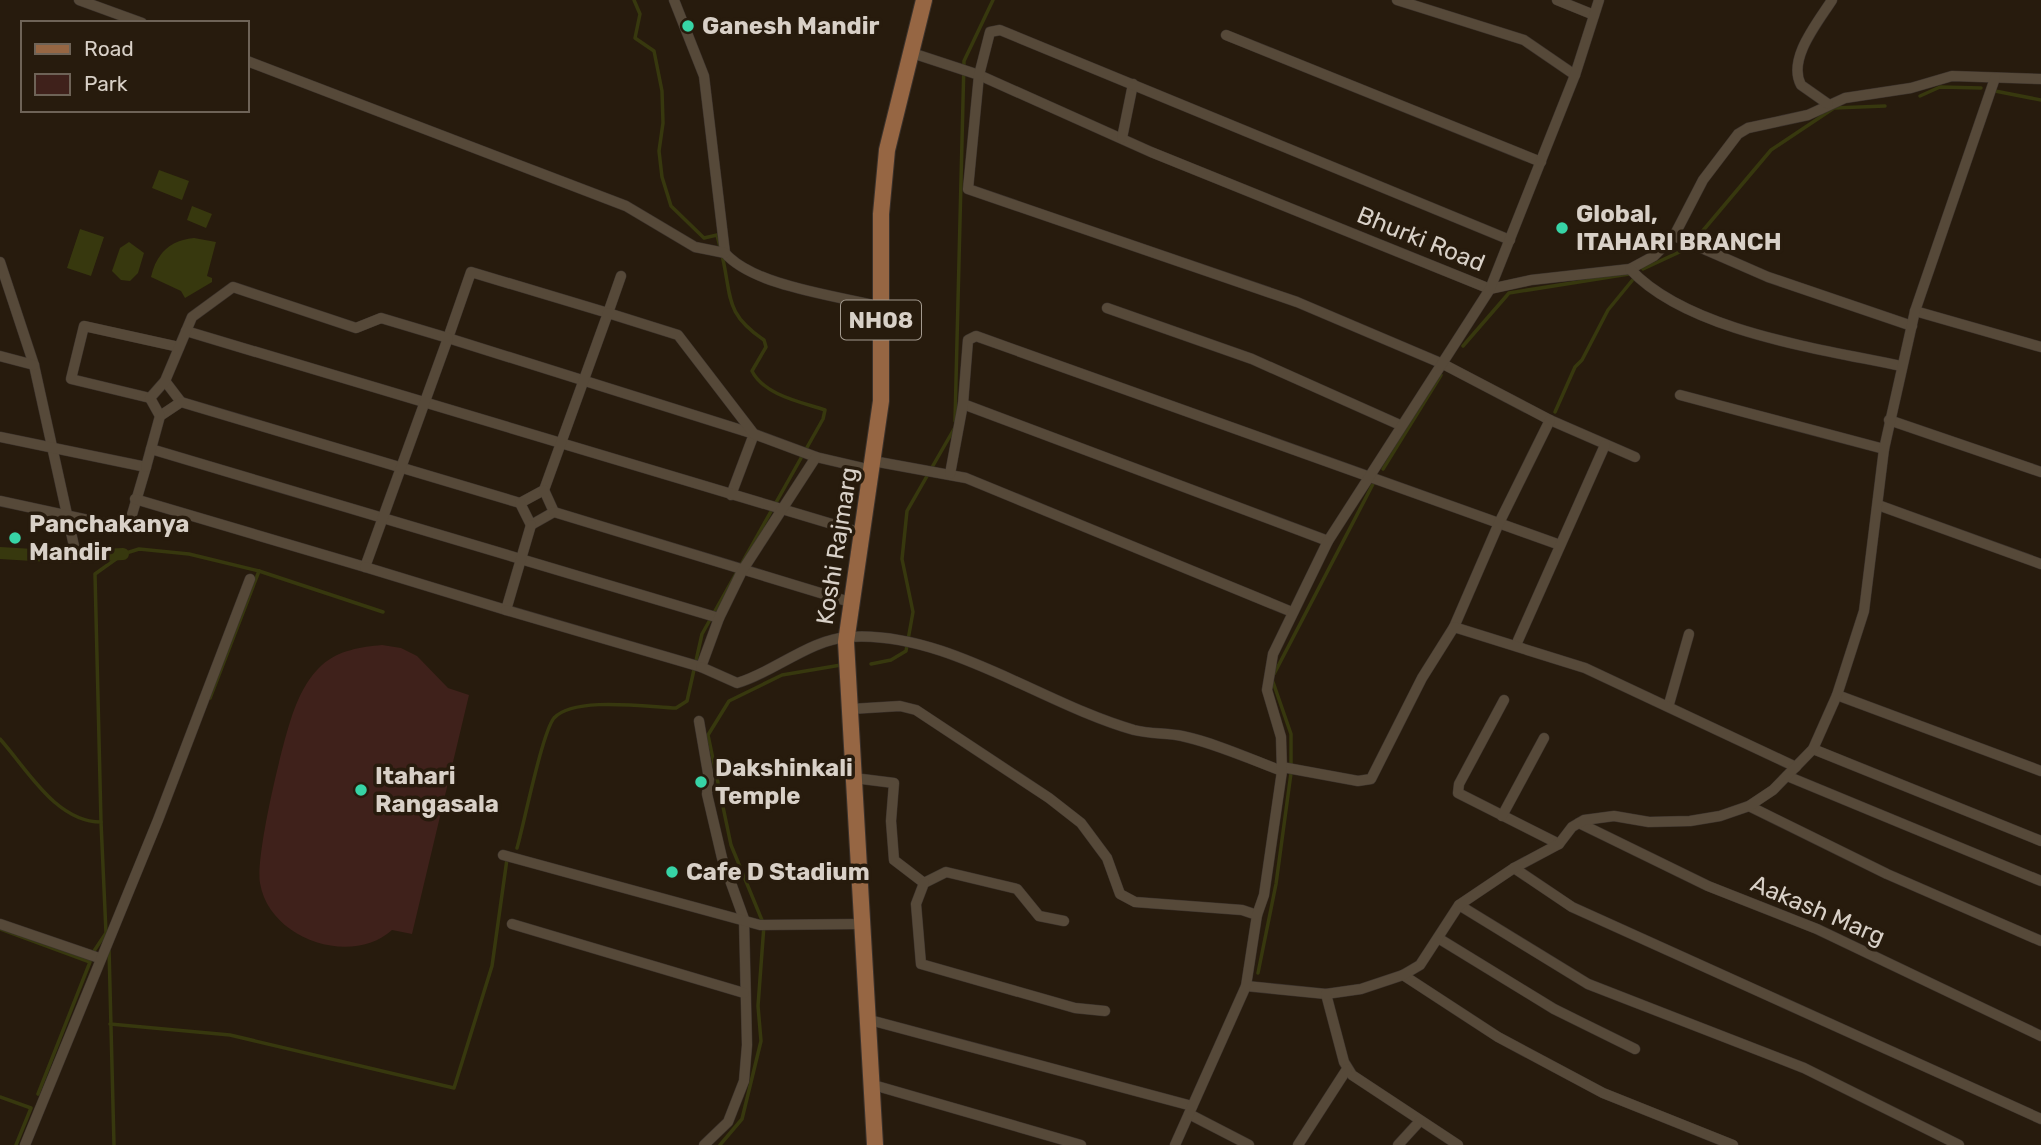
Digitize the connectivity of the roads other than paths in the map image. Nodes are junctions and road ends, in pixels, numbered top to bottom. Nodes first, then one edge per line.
1 (79, 0) edge
2 (674, 0) edge
3 (923, 0) edge
4 (1397, 0) edge
5 (1557, 0) edge
6 (1599, 0) edge
7 (1832, 0) edge
8 (1594, 15) junction
9 (137, 21) edge
10 (1226, 35) dead end
11 (909, 51) junction
12 (248, 61) edge
13 (975, 74) junction
14 (1575, 75) junction
15 (1995, 78) junction
16 (2041, 79) edge
17 (1133, 84) junction
18 (1828, 104) junction
19 (1122, 138) junction
20 (1541, 162) junction
21 (1674, 236) junction
22 (1510, 240) junction
23 (720, 252) junction
24 (0, 262) edge
25 (1630, 269) junction
26 (621, 275) dead end
27 (1490, 289) junction
28 (881, 307) junction
29 (1107, 308) dead end
30 (1914, 311) junction
31 (608, 313) junction
32 (1912, 326) junction
33 (186, 331) junction
34 (448, 338) junction
35 (179, 346) junction
36 (2041, 346) edge
37 (0, 356) edge
38 (1443, 364) junction
39 (34, 365) junction
40 (1901, 366) junction
41 (165, 381) junction
42 (584, 381) junction
43 (1680, 395) dead end
44 (150, 398) junction
45 (181, 402) junction
46 (425, 403) junction
47 (962, 404) junction
48 (160, 416) junction
49 (1550, 420) junction
50 (1889, 420) junction
51 (1400, 425) junction
52 (754, 434) junction
53 (0, 438) edge
54 (561, 443) junction
55 (1605, 445) junction
56 (52, 448) junction
57 (151, 449) junction
58 (1884, 449) junction
59 (808, 454) junction
60 (1635, 457) dead end
61 (401, 466) junction
62 (873, 466) junction
63 (146, 467) junction
64 (2041, 472) edge
65 (947, 473) junction
66 (1368, 476) junction
67 (544, 490) junction
68 (732, 495) junction
69 (135, 499) junction
70 (0, 501) edge
71 (520, 503) junction
72 (1878, 505) junction
73 (776, 509) junction
74 (554, 512) junction
75 (68, 516) junction
76 (382, 518) junction
77 (1499, 523) junction
78 (531, 525) junction
79 (862, 533) junction
80 (1328, 541) junction
81 (1560, 545) junction
82 (74, 546) dead end
83 (520, 559) junction
84 (2041, 564) edge
85 (365, 567) junction
86 (738, 570) junction
87 (250, 579) dead end
88 (850, 602) junction
89 (506, 610) junction
90 (1292, 612) junction
91 (716, 617) junction
92 (1454, 627) junction
93 (1689, 634) dead end
94 (846, 639) junction
95 (1516, 645) junction
96 (698, 666) junction
97 (1837, 695) junction
98 (1504, 700) dead end
99 (1669, 704) junction
100 (851, 709) junction
101 (699, 721) dead end
102 (1544, 737) dead end
103 (1814, 749) junction
104 (1796, 767) junction
105 (1282, 769) junction
106 (2041, 771) edge
107 (1787, 776) junction
108 (854, 778) junction
109 (1749, 806) junction
110 (1502, 816) junction
111 (1579, 823) junction
112 (2041, 841) edge
113 (1559, 844) junction
114 (503, 855) dead end
115 (1514, 867) junction
116 (2041, 881) edge
117 (924, 883) junction
118 (1459, 905) junction
119 (1257, 915) junction
120 (744, 919) junction
121 (1064, 921) dead end
122 (0, 924) edge
123 (860, 924) junction
124 (512, 925) dead end
125 (1438, 938) junction
126 (2041, 941) edge
127 (99, 958) junction
128 (1403, 975) junction
129 (1246, 986) junction
130 (744, 993) junction
131 (1326, 994) junction
132 (1105, 1011) dead end
133 (866, 1019) junction
134 (2041, 1036) edge
135 (1635, 1049) dead end
136 (1347, 1069) junction
137 (869, 1084) junction
138 (1191, 1110) junction
139 (2041, 1119) edge
140 (1419, 1122) junction
141 (25, 1145) edge
142 (704, 1145) edge
143 (875, 1145) edge
144 (1081, 1145) edge
145 (1175, 1145) edge
146 (1249, 1145) edge
147 (1298, 1145) edge
148 (1398, 1145) edge
149 (1458, 1145) edge
150 (1733, 1145) edge
151 (1959, 1145) edge

1 - 9 street
2 - 23 street
3 - 11 main road, Koshi Rajmarg / NH08
4 - 14 street
5 - 8 street
6 - 8 street
7 - 18 street
8 - 14 street
10 - 20 street
11 - 13 street, Bhurki Road
11 - 28 main road, Koshi Rajmarg / NH08
12 - 23 street
13 - 17 street
13 - 19 street, Bhurki Road
13 - 38 street
14 - 20 street
15 - 16 street, Bhurki Road
15 - 18 street, Bhurki Road
15 - 30 street
17 - 19 street
17 - 22 street
18 - 21 street, Bhurki Road
19 - 27 street, Bhurki Road
20 - 22 street
21 - 25 street, Bhurki Road
21 - 32 street
22 - 27 street
23 - 28 street
24 - 39 street
25 - 27 street, Bhurki Road
25 - 40 street
26 - 31 street
27 - 38 street
28 - 62 main road, Koshi Rajmarg / NH08
29 - 51 street
30 - 32 street
30 - 36 street
31 - 34 street
31 - 42 street
31 - 52 street
32 - 40 street
33 - 34 street
33 - 35 street
33 - 46 street
34 - 42 street
34 - 46 street
35 - 41 street
35 - 44 street
37 - 39 street
38 - 49 street
38 - 51 street
39 - 56 street
40 - 50 street
41 - 44 street
41 - 45 street
42 - 52 street
42 - 54 street
43 - 58 street
44 - 48 street
45 - 48 street
45 - 61 street
46 - 54 street
46 - 61 street
47 - 65 street
47 - 66 street
47 - 80 street
48 - 57 street
49 - 55 street
49 - 77 street
50 - 58 street
50 - 64 street
51 - 66 street
52 - 59 street
52 - 68 street
53 - 56 street
54 - 67 street
54 - 68 street
55 - 60 street
55 - 81 street
56 - 63 street
56 - 75 street
57 - 63 street
57 - 76 street
58 - 72 street
59 - 62 street
59 - 73 street
61 - 71 street
61 - 76 street
62 - 65 street
62 - 79 main road, Koshi Rajmarg / NH08
63 - 69 street
65 - 90 street
66 - 77 street
66 - 80 street
67 - 71 street
67 - 74 street
68 - 73 street
69 - 75 street
69 - 85 street
70 - 75 street
71 - 78 street
72 - 84 street
72 - 97 street
73 - 79 street
73 - 86 street
74 - 78 street
74 - 86 street
75 - 82 street
76 - 83 street
76 - 85 street
77 - 81 street
77 - 92 street
78 - 83 street
79 - 88 main road, Koshi Rajmarg / NH08
80 - 90 street
81 - 95 street
83 - 89 street
83 - 91 street
85 - 89 street
86 - 88 street
86 - 91 street
87 - 127 street
88 - 94 main road, Koshi Rajmarg / NH08
89 - 96 street
90 - 105 street
91 - 96 street
92 - 95 street
92 - 105 street
93 - 99 street
94 - 96 street
94 - 100 main road, Koshi Rajmarg / NH08
94 - 105 street
95 - 99 street
97 - 103 street
97 - 106 street
98 - 110 street
99 - 104 street
100 - 108 main road, Koshi Rajmarg / NH08
100 - 119 street
101 - 120 street
102 - 110 street
103 - 104 street
103 - 112 street
104 - 107 street
105 - 119 street
107 - 109 street
107 - 116 street
108 - 117 street
108 - 123 main road, Koshi Rajmarg / NH08
109 - 111 street
109 - 126 street
110 - 113 street
111 - 113 street
111 - 134 street, Aakash Marg
113 - 115 street
114 - 120 street
115 - 118 street
115 - 139 street
117 - 121 street
117 - 132 street
118 - 125 street
118 - 151 street
119 - 129 street
120 - 123 street
120 - 130 street
122 - 127 street
123 - 133 main road, Koshi Rajmarg / NH08
124 - 130 street
125 - 128 street
125 - 135 street
127 - 141 street
128 - 131 street
128 - 150 street
129 - 131 street
129 - 138 street
130 - 142 street
131 - 136 street
133 - 137 main road, Koshi Rajmarg / NH08
133 - 138 street
136 - 140 street
136 - 147 street
137 - 143 main road, Koshi Rajmarg / NH08
137 - 144 street
138 - 145 street
138 - 146 street
140 - 148 street
140 - 149 street

